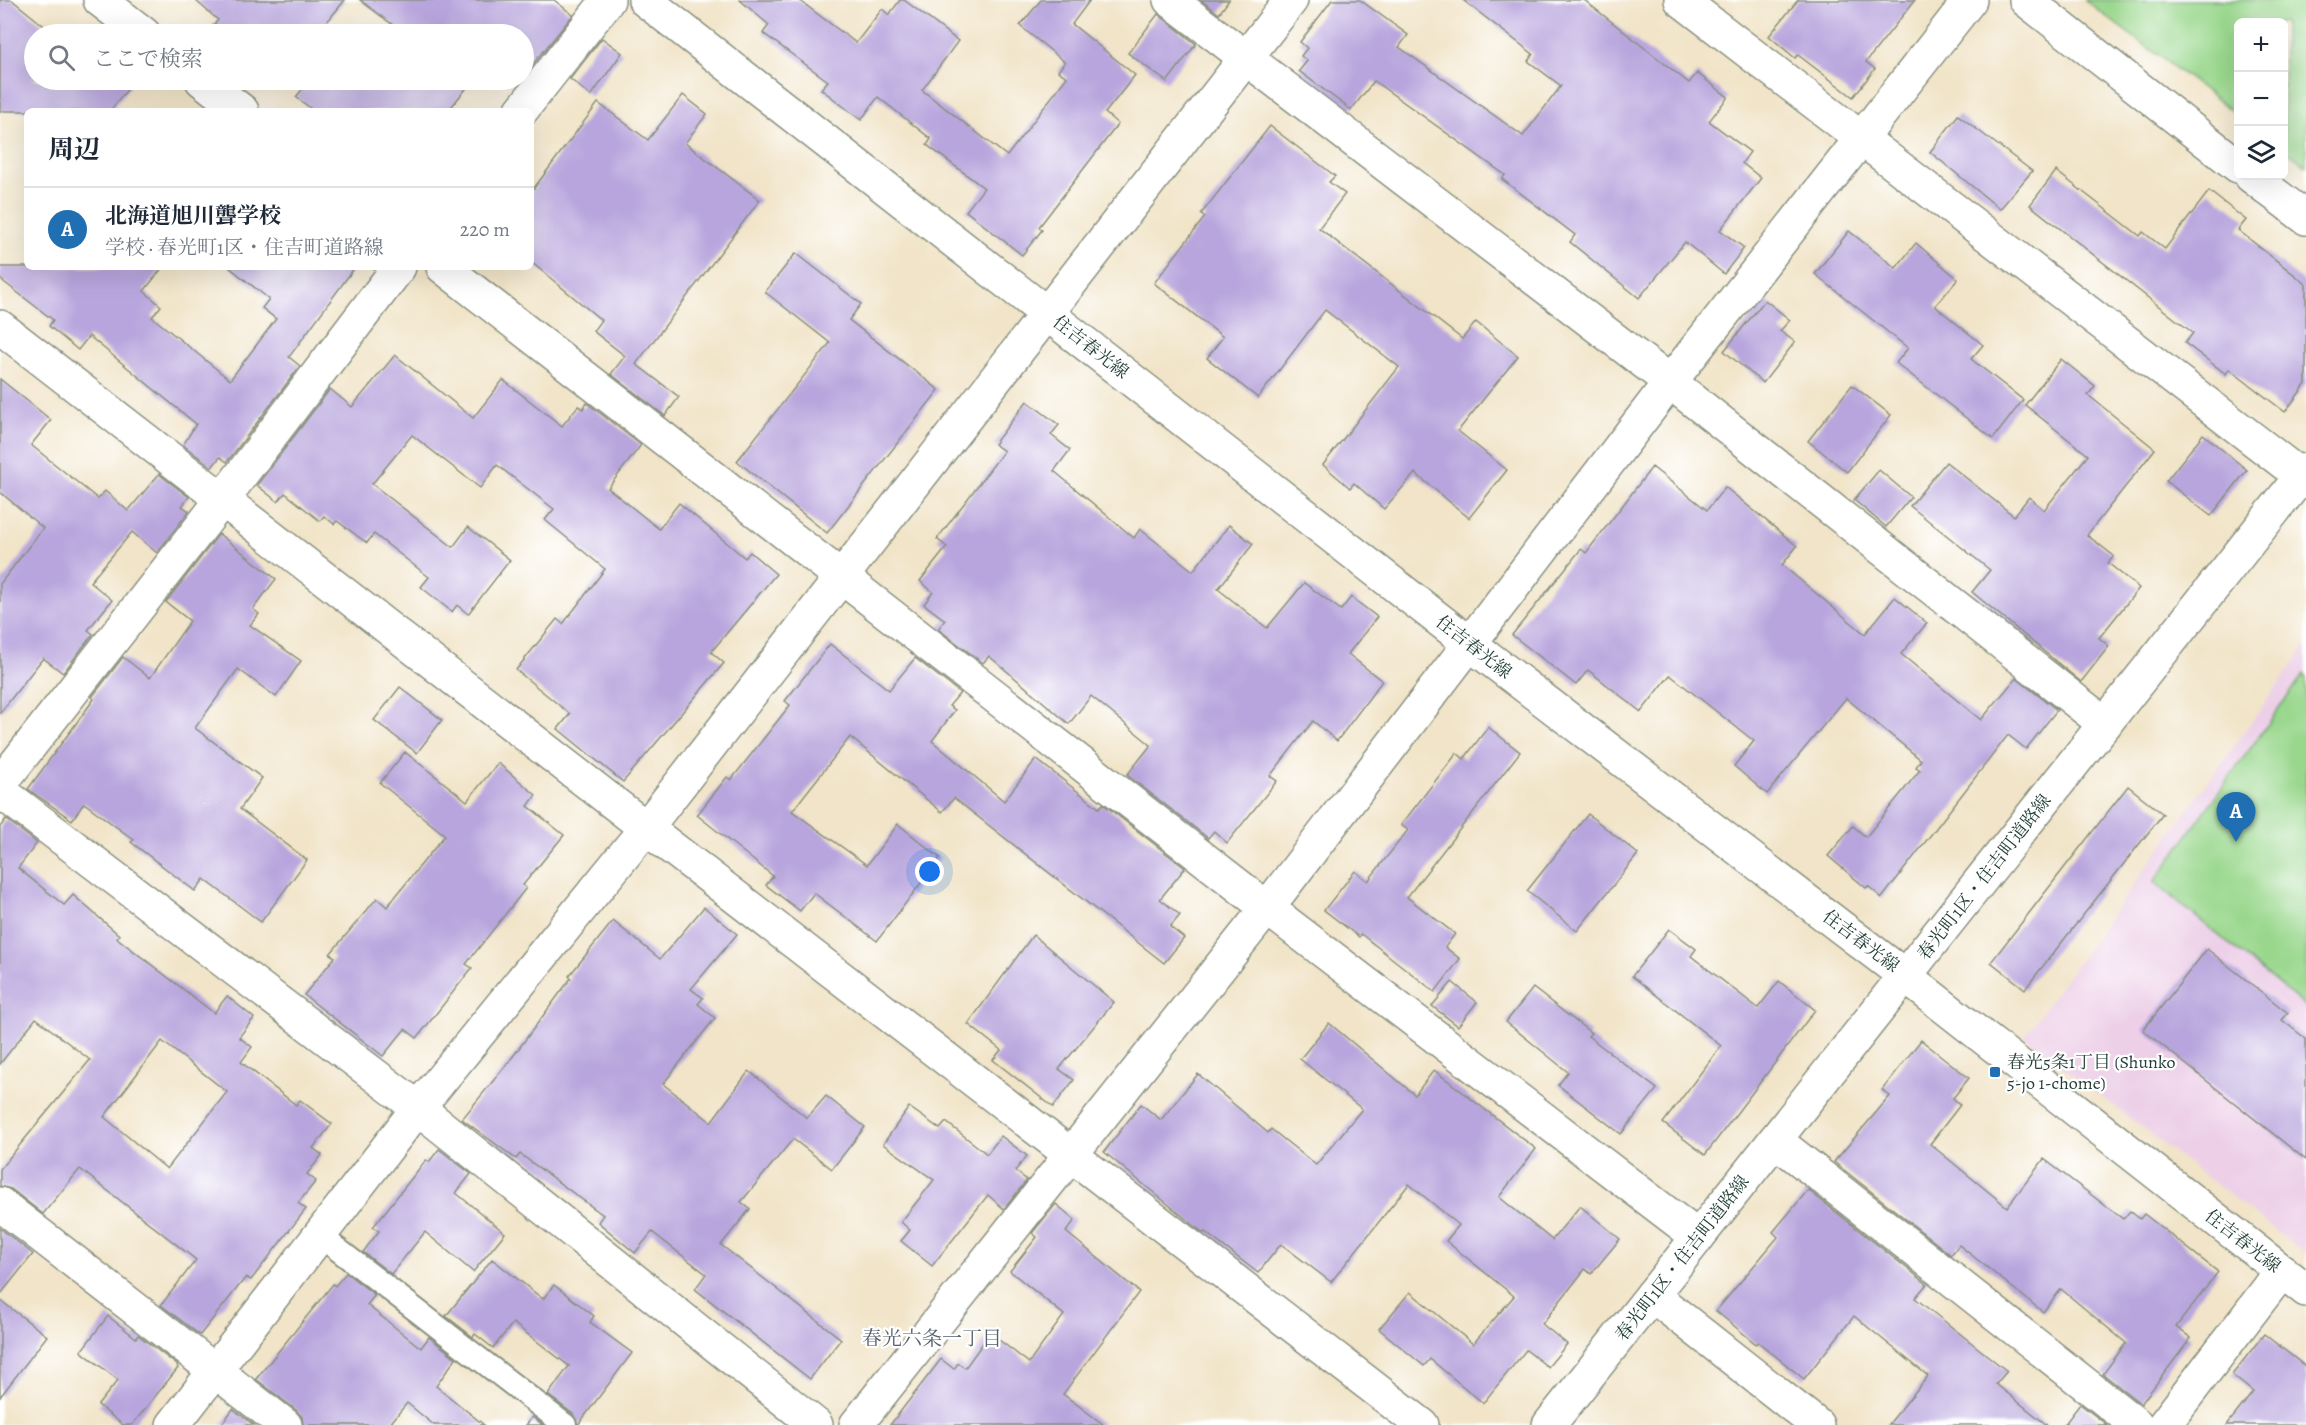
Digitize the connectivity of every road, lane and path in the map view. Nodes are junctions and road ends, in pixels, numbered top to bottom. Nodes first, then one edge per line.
1 (100, 0) edge
2 (608, 0) edge
3 (645, 0) edge
4 (1170, 0) edge
5 (1291, 0) edge
6 (1681, 0) edge
7 (1970, 0) edge
8 (2026, 0) edge
9 (131, 24) edge
10 (1245, 58) junction
11 (215, 90) edge
12 (238, 108) edge
13 (523, 108) edge
14 (1861, 138) junction
15 (2234, 163) edge
16 (2256, 180) edge
17 (2306, 218) edge
18 (397, 270) edge
19 (447, 270) edge
20 (1048, 313) junction
21 (0, 327) edge
22 (1670, 382) junction
23 (2303, 473) edge
24 (222, 500) junction
25 (842, 577) junction
26 (1469, 643) junction
27 (2105, 724) junction
28 (0, 784) edge
29 (0, 790) edge
30 (646, 828) junction
31 (1267, 908) junction
32 (1905, 976) junction
33 (418, 1108) junction
34 (1776, 1140) junction
35 (1070, 1155) junction
36 (0, 1204) edge
37 (319, 1235) junction
38 (1698, 1237) junction
39 (2294, 1280) edge
40 (1652, 1295) junction
41 (214, 1370) junction
42 (173, 1425) edge
43 (285, 1425) edge
44 (565, 1425) edge
45 (816, 1425) edge
46 (856, 1425) edge
47 (1422, 1425) edge
48 (1549, 1425) edge
49 (1817, 1425) edge
50 (2137, 1425) edge
51 (2164, 1425) edge

1 - 9 street
2 - 13 street
3 - 20 street, 住吉春光線
4 - 10 street
5 - 10 street
6 - 14 street
7 - 14 street
8 - 15 street
10 - 20 street
10 - 22 street
11 - 12 street
14 - 22 street
14 - 23 street
16 - 17 street
18 - 24 street
19 - 25 street
20 - 25 street
20 - 26 street, 住吉春光線
21 - 24 street
22 - 26 street
22 - 27 street
23 - 27 street, 春光町1区・住吉町道路線
24 - 28 street
24 - 30 street
25 - 30 street
25 - 31 street
26 - 31 street
26 - 32 street, 住吉春光線
27 - 32 street, 春光町1区・住吉町道路線
29 - 33 street
30 - 33 street
30 - 35 street
31 - 35 street
31 - 38 street
32 - 34 street, 春光町1区・住吉町道路線
32 - 39 street, 住吉春光線
33 - 37 street
33 - 45 street
34 - 38 street, 春光町1区・住吉町道路線
34 - 50 street
35 - 46 street
35 - 47 street
36 - 41 street
37 - 41 street
37 - 44 lane
38 - 40 street, 春光町1区・住吉町道路線
39 - 51 street
40 - 48 street, 春光町1区・住吉町道路線
40 - 49 street
41 - 42 street
41 - 43 street

